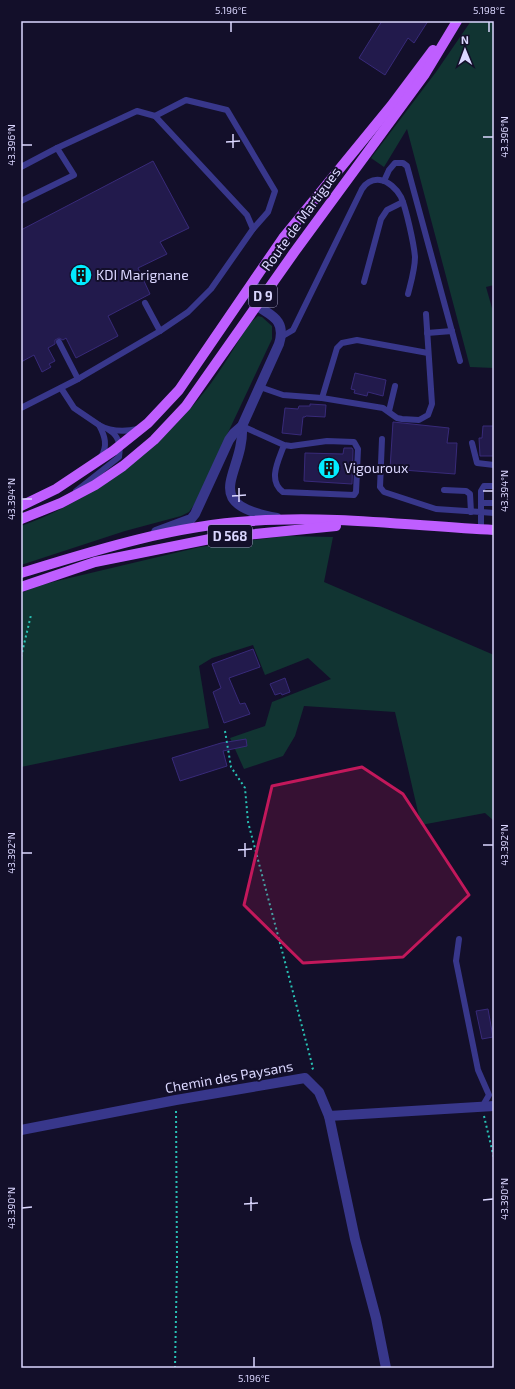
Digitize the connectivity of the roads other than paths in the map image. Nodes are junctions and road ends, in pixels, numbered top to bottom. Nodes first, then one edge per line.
1 (456, 21) edge
2 (155, 116) junction
3 (57, 148) junction
4 (21, 167) edge
5 (384, 181) junction
6 (21, 201) edge
7 (402, 202) junction
8 (253, 229) junction
9 (255, 277) junction
10 (364, 282) dead end
11 (408, 294) dead end
12 (145, 303) dead end
13 (256, 305) junction
14 (426, 314) dead end
15 (452, 331) junction
16 (160, 332) junction
17 (427, 333) junction
18 (281, 337) junction
19 (59, 342) dead end
20 (428, 353) junction
21 (460, 362) dead end
22 (78, 379) junction
23 (395, 386) dead end
24 (260, 387) junction
25 (61, 388) junction
26 (322, 398) junction
27 (21, 408) edge
28 (389, 411) junction
29 (148, 423) junction
30 (99, 425) junction
31 (242, 426) junction
32 (109, 430) junction
33 (382, 439) dead end
34 (472, 443) dead end
35 (284, 445) junction
36 (120, 446) junction
37 (96, 464) junction
38 (494, 466) edge
39 (492, 487) edge
40 (444, 490) dead end
41 (492, 502) edge
42 (61, 503) junction
43 (481, 503) junction
44 (21, 506) edge
45 (471, 512) junction
46 (481, 512) junction
47 (494, 513) edge
48 (21, 518) edge
49 (287, 519) junction
50 (445, 528) junction
51 (481, 530) junction
52 (494, 530) edge
53 (137, 539) junction
54 (21, 573) edge
55 (21, 587) edge
56 (459, 939) dead end
57 (492, 1094) edge
58 (494, 1106) edge
59 (482, 1107) junction
60 (329, 1116) junction
61 (21, 1130) edge
62 (386, 1368) edge

1 - 9 main road, Route de Martigues / D 9
1 - 13 main road, Route de Martigues / D 9
2 - 3 lane
2 - 8 lane
2 - 8 lane
3 - 4 lane
3 - 6 lane
5 - 7 lane
5 - 15 lane
5 - 18 lane
7 - 10 lane
7 - 11 lane
8 - 16 lane
9 - 13 street
9 - 29 main road, Route de Martigues / D 9
12 - 16 lane
13 - 18 street
13 - 42 main road, Route de Martigues / D 9
14 - 17 lane
15 - 17 lane
15 - 21 lane
16 - 22 lane
17 - 20 lane
18 - 24 street
19 - 22 lane
20 - 26 lane
20 - 28 lane
22 - 25 lane
23 - 28 lane
24 - 26 lane
24 - 31 street
25 - 27 lane
25 - 30 lane
26 - 28 lane
29 - 32 lane
29 - 36 main road, Route de Martigues / D 9
30 - 32 lane
30 - 37 lane
31 - 35 lane
31 - 49 street
31 - 53 street
32 - 36 lane
33 - 45 lane
34 - 38 lane
35 - 35 lane
36 - 37 main road, Route de Martigues / D 9
36 - 42 lane
37 - 44 main road, Route de Martigues / D 9
39 - 43 lane
40 - 45 lane
41 - 43 lane
42 - 48 main road, Route de Martigues / D 9
43 - 46 lane
45 - 46 lane
46 - 47 lane
46 - 51 lane
49 - 50 main road, D 568
49 - 53 main road, D 568
50 - 51 main road, D 568
50 - 55 main road, D 568
51 - 52 main road, D 568
53 - 54 main road, D 568
56 - 57 lane
57 - 59 lane
58 - 59 street
59 - 60 street
60 - 61 street, Chemin des Paysans
60 - 62 street, Chemin des Paysans

